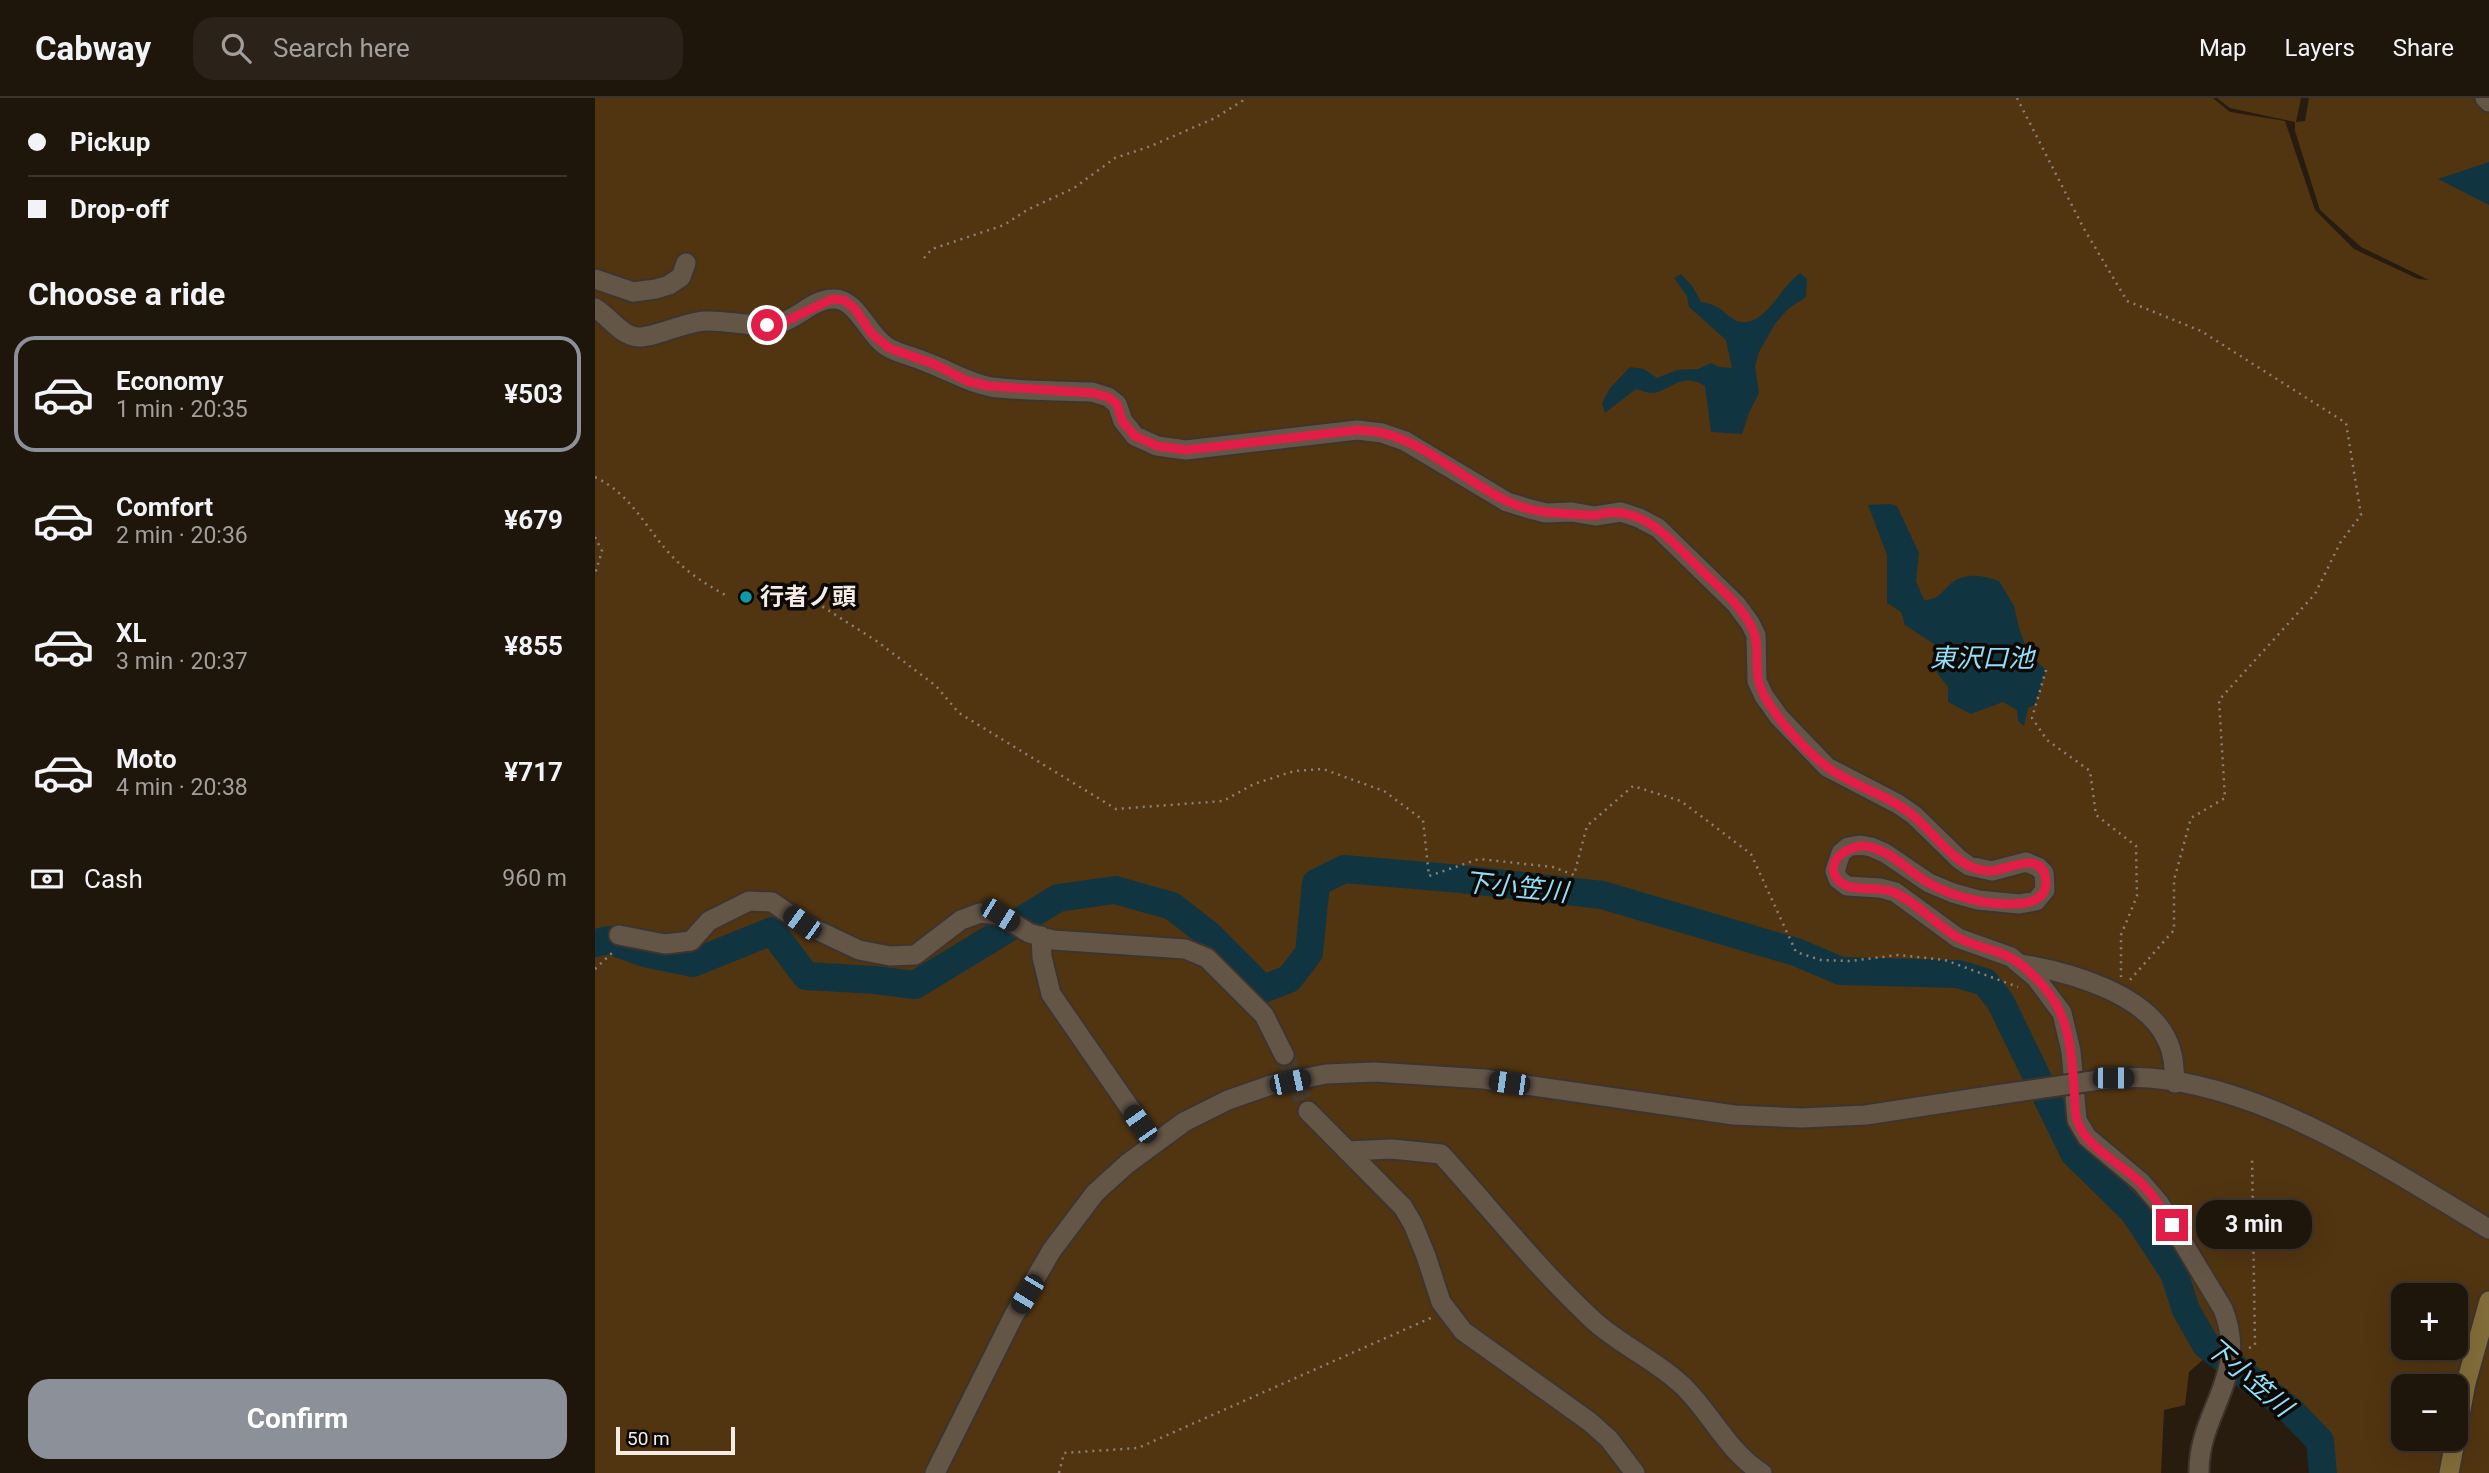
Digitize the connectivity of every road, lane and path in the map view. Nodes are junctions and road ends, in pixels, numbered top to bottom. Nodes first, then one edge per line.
1 (1247, 98) edge
2 (2017, 98) edge
3 (924, 258) dead end
4 (686, 263) dead end
5 (595, 279) edge
6 (595, 307) edge
7 (595, 477) edge
8 (595, 537) edge
9 (595, 574) edge
10 (727, 596) dead end
11 (761, 600) dead end
12 (2046, 670) dead end
13 (1041, 936) junction
14 (617, 941) joint
15 (2021, 964) junction
16 (595, 969) edge
17 (2121, 976) dead end
18 (2129, 980) dead end
19 (2026, 990) dead end
20 (1283, 1055) tunnel mouth
21 (2175, 1083) junction
22 (1308, 1111) tunnel mouth
23 (1154, 1143) junction
24 (1347, 1151) junction
25 (2252, 1157) dead end
26 (2489, 1228) edge
27 (2489, 1301) edge
28 (1448, 1311) junction
29 (2232, 1349) junction
30 (935, 1473) edge
31 (1059, 1473) edge
32 (1635, 1473) edge
33 (1762, 1473) edge
34 (2199, 1473) edge
35 (2449, 1473) edge

1 - 3 path
2 - 18 path
4 - 5 street
6 - 15 street
7 - 10 path
8 - 9 path
11 - 19 path
12 - 17 path
13 - 14 street
13 - 20 street
13 - 23 street
14 - 16 path
15 - 21 street
15 - 29 street
21 - 23 street, bridge
21 - 26 street
22 - 24 street
23 - 30 street
24 - 28 street
24 - 33 street
25 - 29 path
27 - 35 main road
28 - 31 path
28 - 32 street
29 - 34 street

